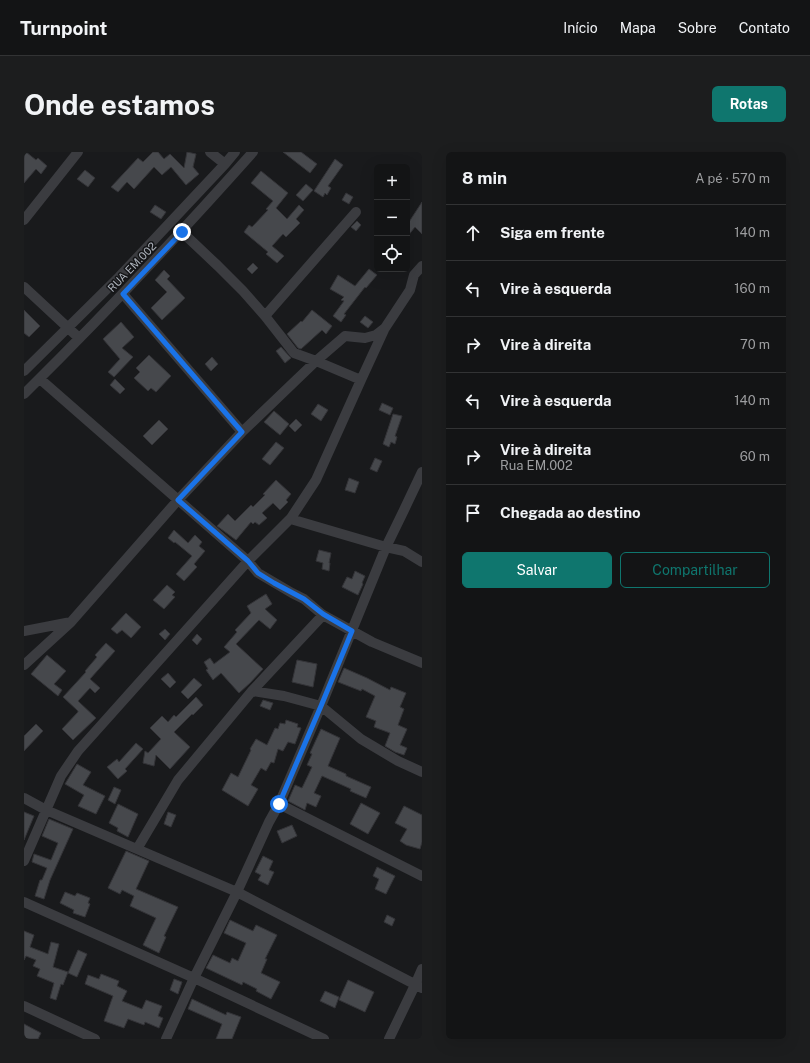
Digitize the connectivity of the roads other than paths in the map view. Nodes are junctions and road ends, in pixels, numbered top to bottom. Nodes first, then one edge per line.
1 (78, 152) edge
2 (210, 152) edge
3 (235, 152) edge
4 (253, 152) edge
5 (226, 164) junction
6 (356, 212) dead end
7 (24, 220) edge
8 (182, 232) junction
9 (422, 266) edge
10 (24, 287) edge
11 (123, 294) junction
12 (265, 316) junction
13 (68, 328) junction
14 (385, 328) junction
15 (79, 338) junction
16 (316, 361) junction
17 (24, 371) edge
18 (40, 379) junction
19 (362, 380) junction
20 (24, 394) edge
21 (242, 432) junction
22 (422, 472) edge
23 (178, 500) junction
24 (291, 518) junction
25 (386, 547) junction
26 (248, 561) junction
27 (422, 562) edge
28 (323, 614) junction
29 (71, 622) junction
30 (24, 631) edge
31 (352, 631) junction
32 (422, 663) edge
33 (24, 665) edge
34 (252, 691) junction
35 (321, 706) junction
36 (422, 772) edge
37 (24, 798) edge
38 (279, 804) junction
39 (46, 810) junction
40 (138, 849) junction
41 (24, 860) edge
42 (422, 876) edge
43 (237, 892) junction
44 (24, 902) edge
45 (422, 969) edge
46 (194, 978) junction
47 (419, 986) edge
48 (24, 1006) edge
49 (95, 1039) edge
50 (166, 1039) edge
51 (324, 1039) edge
52 (389, 1039) edge

1 - 7 street
2 - 5 street
3 - 5 street, RUA EM.002
4 - 8 street, RUA EM.002
5 - 13 street, RUA EM.002
6 - 12 street
8 - 11 street, RUA EM.002
8 - 12 street
9 - 14 street
10 - 13 street
11 - 15 street, RUA EM.002
11 - 21 street
12 - 16 street
13 - 15 street
13 - 17 street, RUA EM.002
14 - 16 street
14 - 19 street
15 - 18 street, RUA EM.002
16 - 19 street
16 - 21 street
18 - 20 street, RUA EM.002
18 - 23 street
19 - 24 street
21 - 23 street
22 - 25 street
23 - 26 street
23 - 29 street
24 - 25 street
24 - 26 street
25 - 27 street
25 - 31 street
26 - 28 street
26 - 39 street
28 - 31 street
28 - 34 street
29 - 30 street
29 - 33 street
31 - 32 street
31 - 35 street
34 - 35 street
34 - 40 street
35 - 36 street
35 - 38 street
37 - 39 street
38 - 42 street
38 - 43 street
39 - 40 street
39 - 41 street
40 - 43 street
43 - 46 street
43 - 47 street
44 - 46 street
45 - 47 street
46 - 50 street
46 - 51 street
47 - 52 street
48 - 49 street

